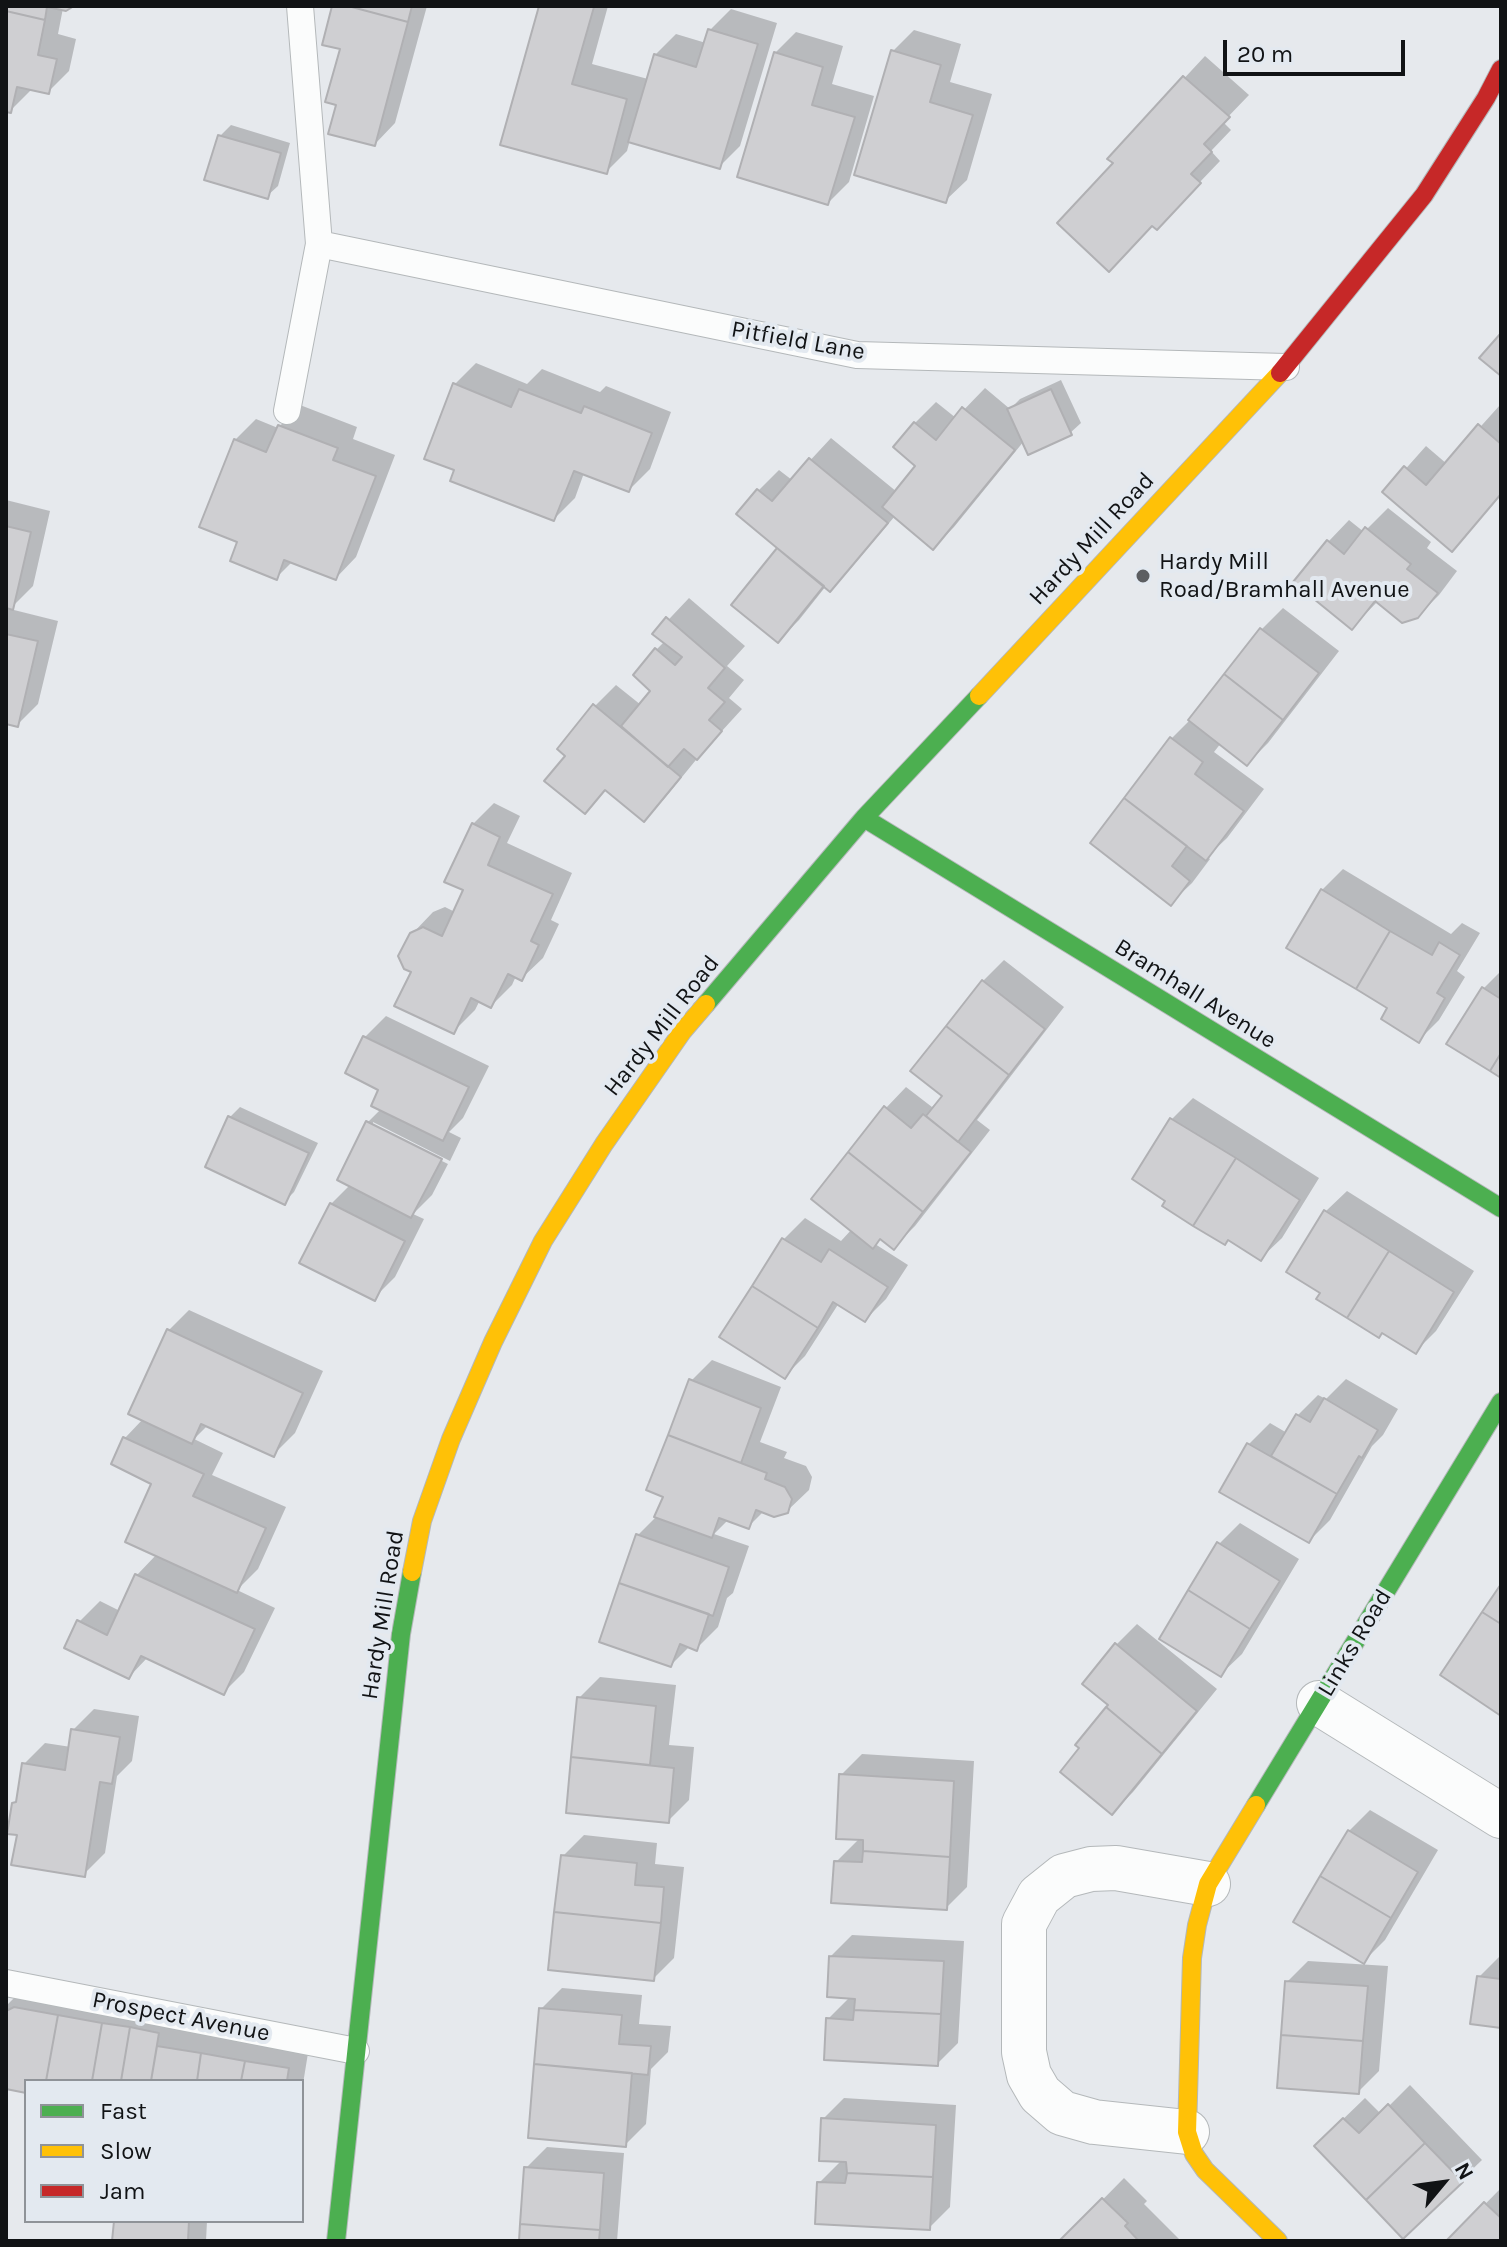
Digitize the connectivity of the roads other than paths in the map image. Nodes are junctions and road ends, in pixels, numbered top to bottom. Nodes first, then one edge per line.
1 (300, 6) edge
2 (1501, 69) edge
3 (319, 244) junction
4 (1286, 367) junction
5 (287, 411) dead end
6 (864, 818) junction
7 (1501, 1208) edge
8 (1501, 1402) edge
9 (1319, 1703) junction
10 (1501, 1816) edge
11 (1208, 1884) junction
12 (6, 1983) edge
13 (356, 2051) junction
14 (1187, 2132) junction
15 (336, 2241) edge
16 (1278, 2241) edge

1 - 3 lane
2 - 4 main road, Hardy Mill Road
3 - 4 lane, Pitfield Lane
3 - 5 lane
4 - 6 main road, Hardy Mill Road
6 - 7 main road, Bramhall Avenue
6 - 13 main road, Hardy Mill Road
8 - 9 main road, Links Road
9 - 10 street
9 - 11 main road, Links Road
11 - 14 main road, Links Road
11 - 14 street
12 - 13 lane, Prospect Avenue
13 - 15 main road, Hardy Mill Road
14 - 16 main road, Links Road

